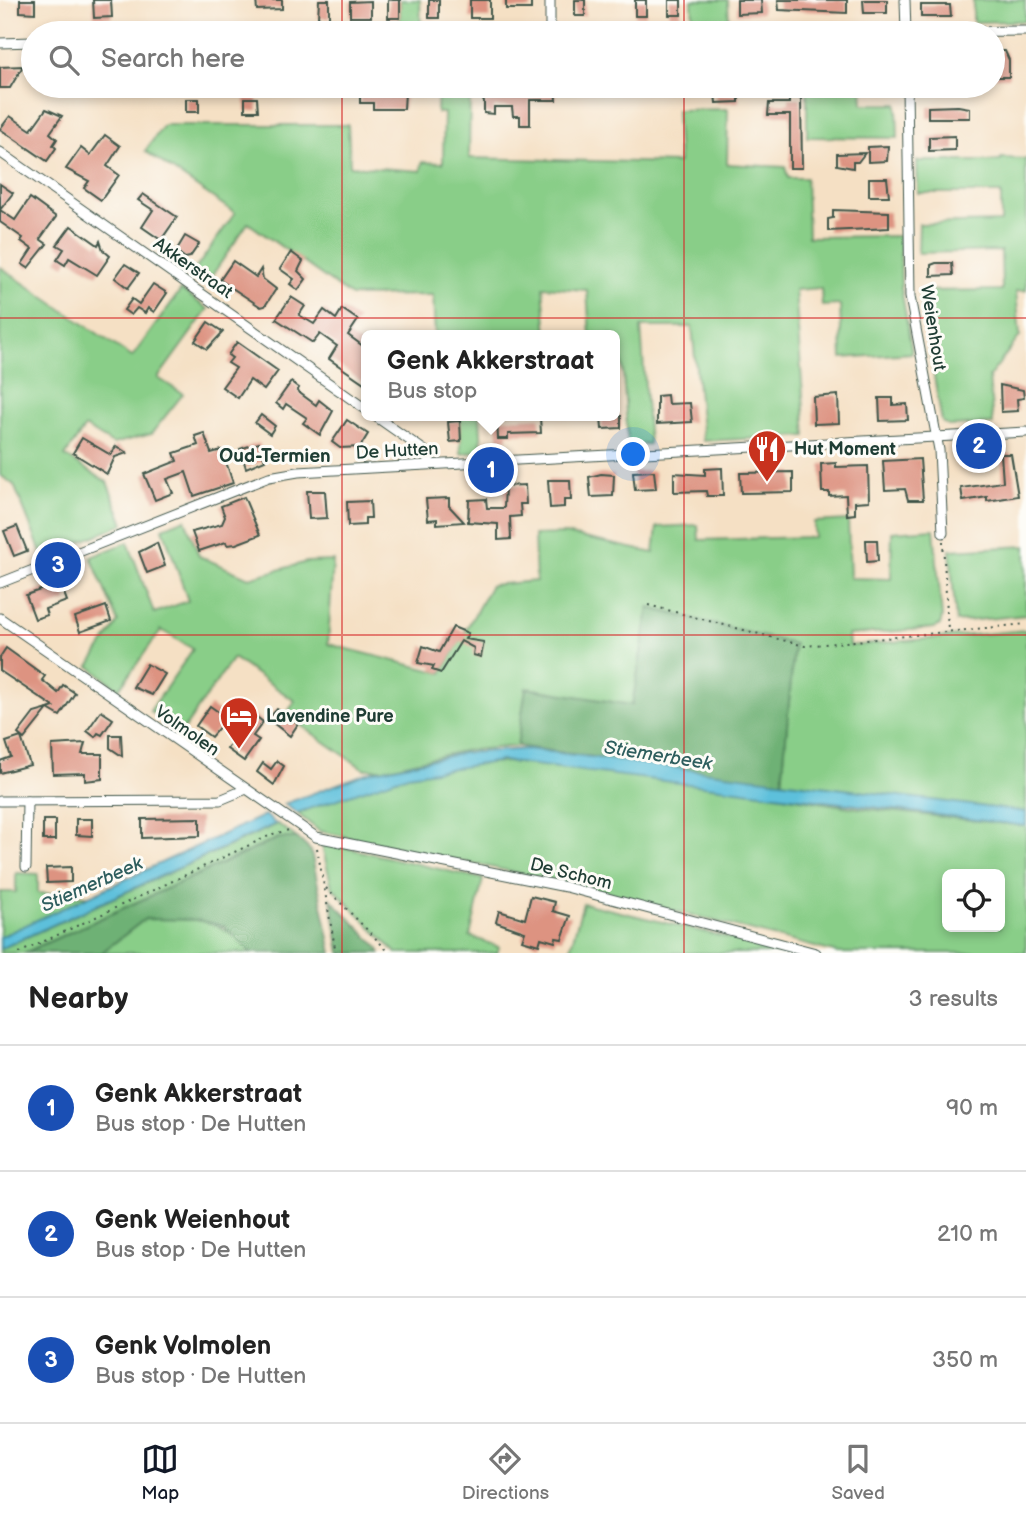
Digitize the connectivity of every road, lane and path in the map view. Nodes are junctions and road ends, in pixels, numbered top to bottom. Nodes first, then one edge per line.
1 (550, 0) edge
2 (905, 0) edge
3 (550, 21) edge
4 (906, 21) edge
5 (1005, 31) edge
6 (1026, 31) edge
7 (0, 43) edge
8 (21, 43) edge
9 (907, 98) edge
10 (0, 152) edge
11 (361, 406) edge
12 (382, 421) edge
13 (1026, 432) edge
14 (936, 438) junction
15 (432, 464) junction
16 (943, 533) joint
17 (0, 583) edge
18 (648, 605) dead end
19 (0, 618) edge
20 (1026, 624) edge
21 (948, 631) junction
22 (244, 790) junction
23 (0, 801) edge
24 (27, 801) junction
25 (292, 829) dead end
26 (316, 836) junction
27 (26, 867) dead end
28 (326, 887) junction
29 (19, 953) edge
30 (336, 953) edge
31 (390, 953) edge
32 (816, 953) edge

1 - 3 street
2 - 4 street
5 - 6 street
7 - 8 street
9 - 14 street, Weienhout
10 - 11 street, Akkerstraat
12 - 15 street
13 - 14 street, De Hutten
14 - 15 street, De Hutten
14 - 16 street, Weienhout
15 - 17 street, De Hutten
16 - 21 path
18 - 21 path
19 - 22 street, Volmolen
20 - 21 path
22 - 24 street
22 - 26 street, Volmolen
23 - 24 street
24 - 27 street
25 - 29 path
26 - 28 path
26 - 32 street, De Schom
28 - 30 path
28 - 31 path

